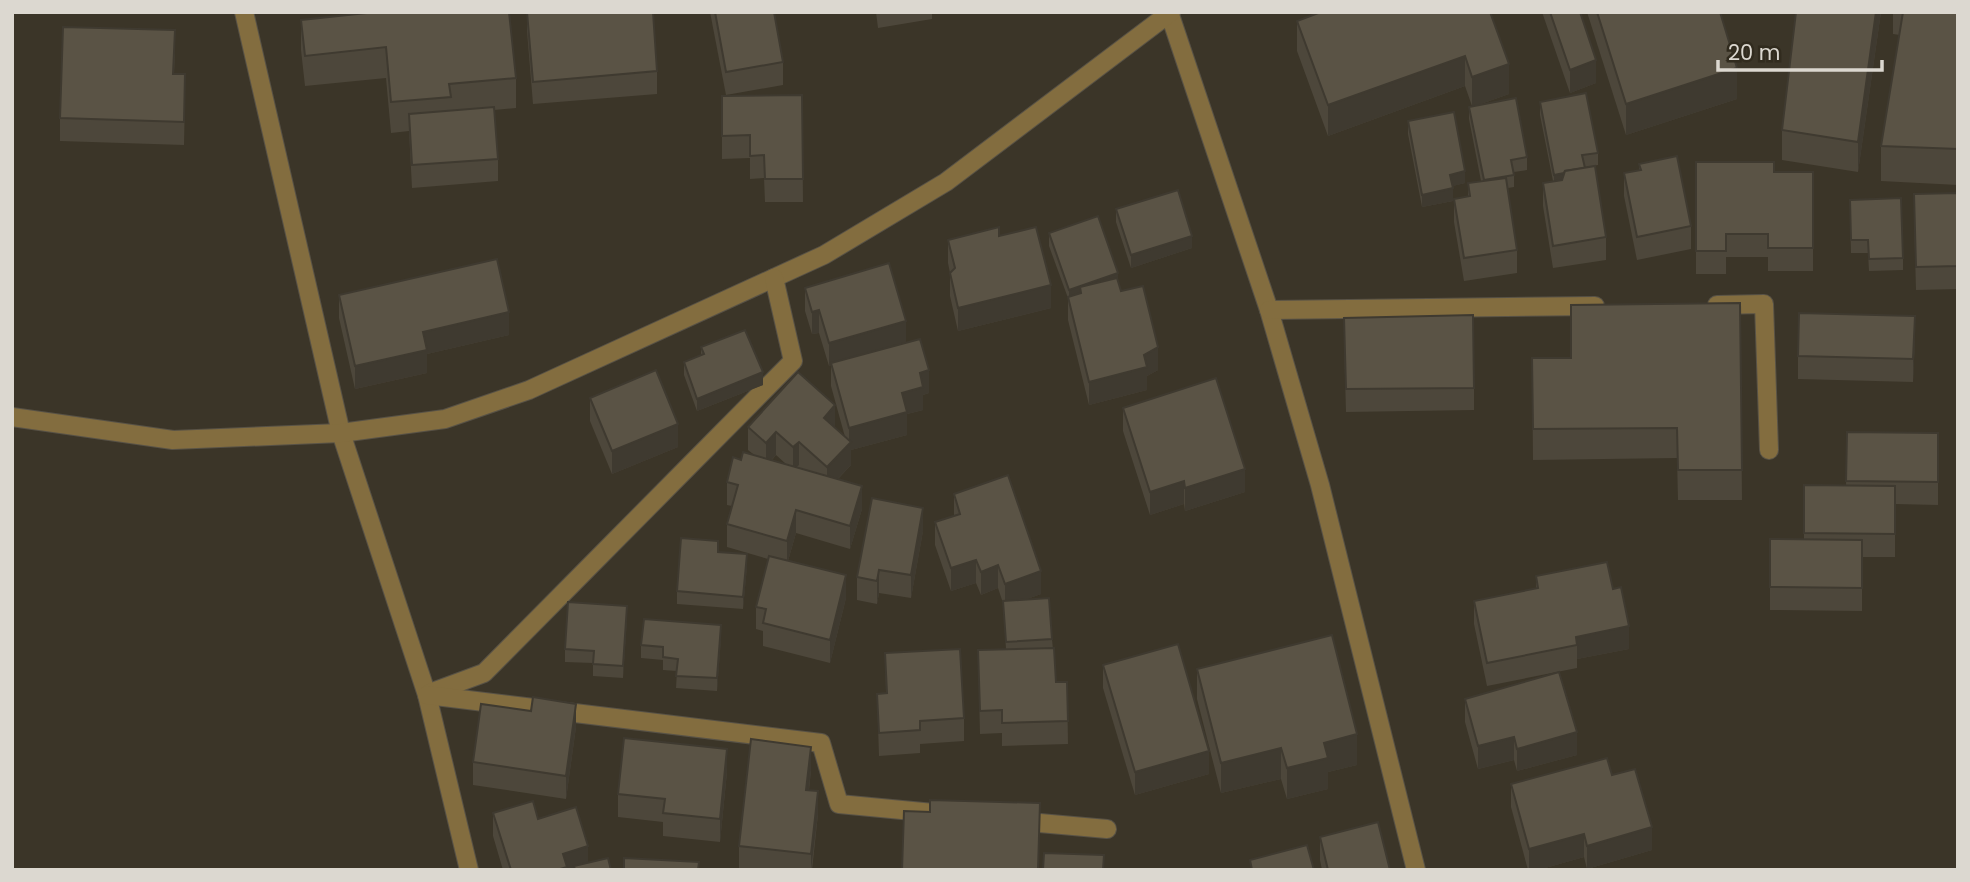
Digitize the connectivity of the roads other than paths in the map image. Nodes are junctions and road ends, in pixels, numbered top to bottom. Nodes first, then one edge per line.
1 (244, 12) edge
2 (1170, 13) edge
3 (774, 278) junction
4 (1695, 305) edge
5 (1613, 306) edge
6 (1269, 310) junction
7 (12, 417) edge
8 (341, 433) junction
9 (1769, 450) dead end
10 (427, 695) junction
11 (959, 816) edge
12 (1000, 819) edge
13 (1107, 829) dead end
14 (468, 870) edge
15 (1416, 870) edge

1 - 8 street
2 - 3 street
2 - 6 street
3 - 8 street
3 - 10 street
4 - 9 street
5 - 6 street
6 - 15 street
7 - 8 street
8 - 10 street
10 - 11 street
10 - 14 street
12 - 13 street

